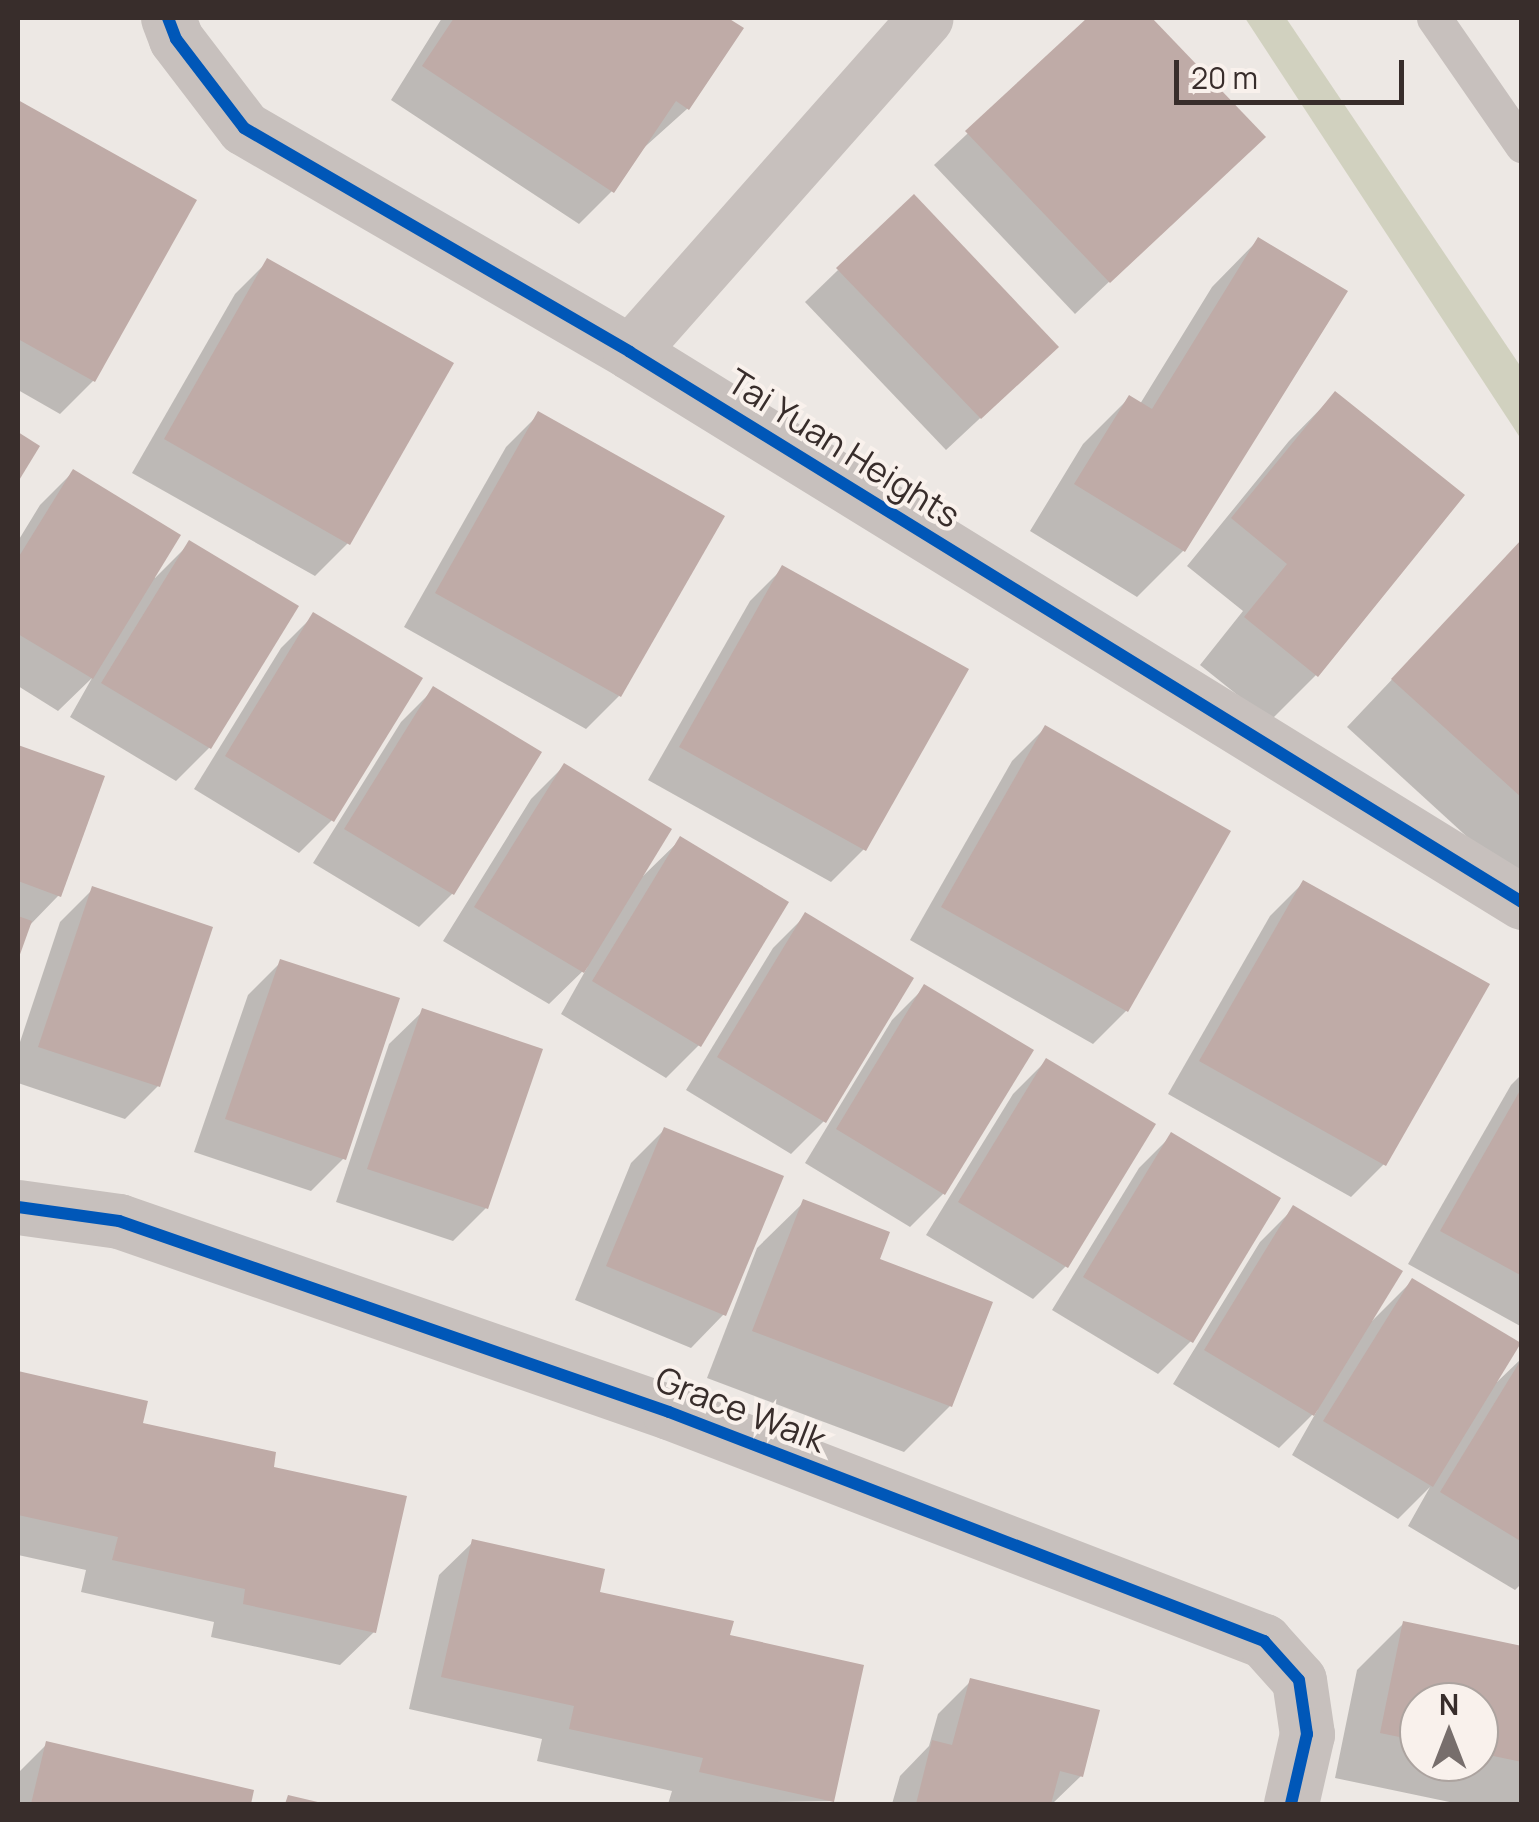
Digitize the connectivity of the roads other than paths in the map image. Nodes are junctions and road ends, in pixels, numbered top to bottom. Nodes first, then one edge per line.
1 (168, 18) edge
2 (926, 18) edge
3 (1434, 18) edge
4 (1522, 145) edge
5 (630, 352) junction
6 (1522, 902) edge
7 (18, 1207) edge
8 (1291, 1804) edge

1 - 5 street, Tai Yuan Heights
2 - 5 street
3 - 4 lane
5 - 6 street, Tai Yuan Heights
7 - 8 street, Grace Walk

